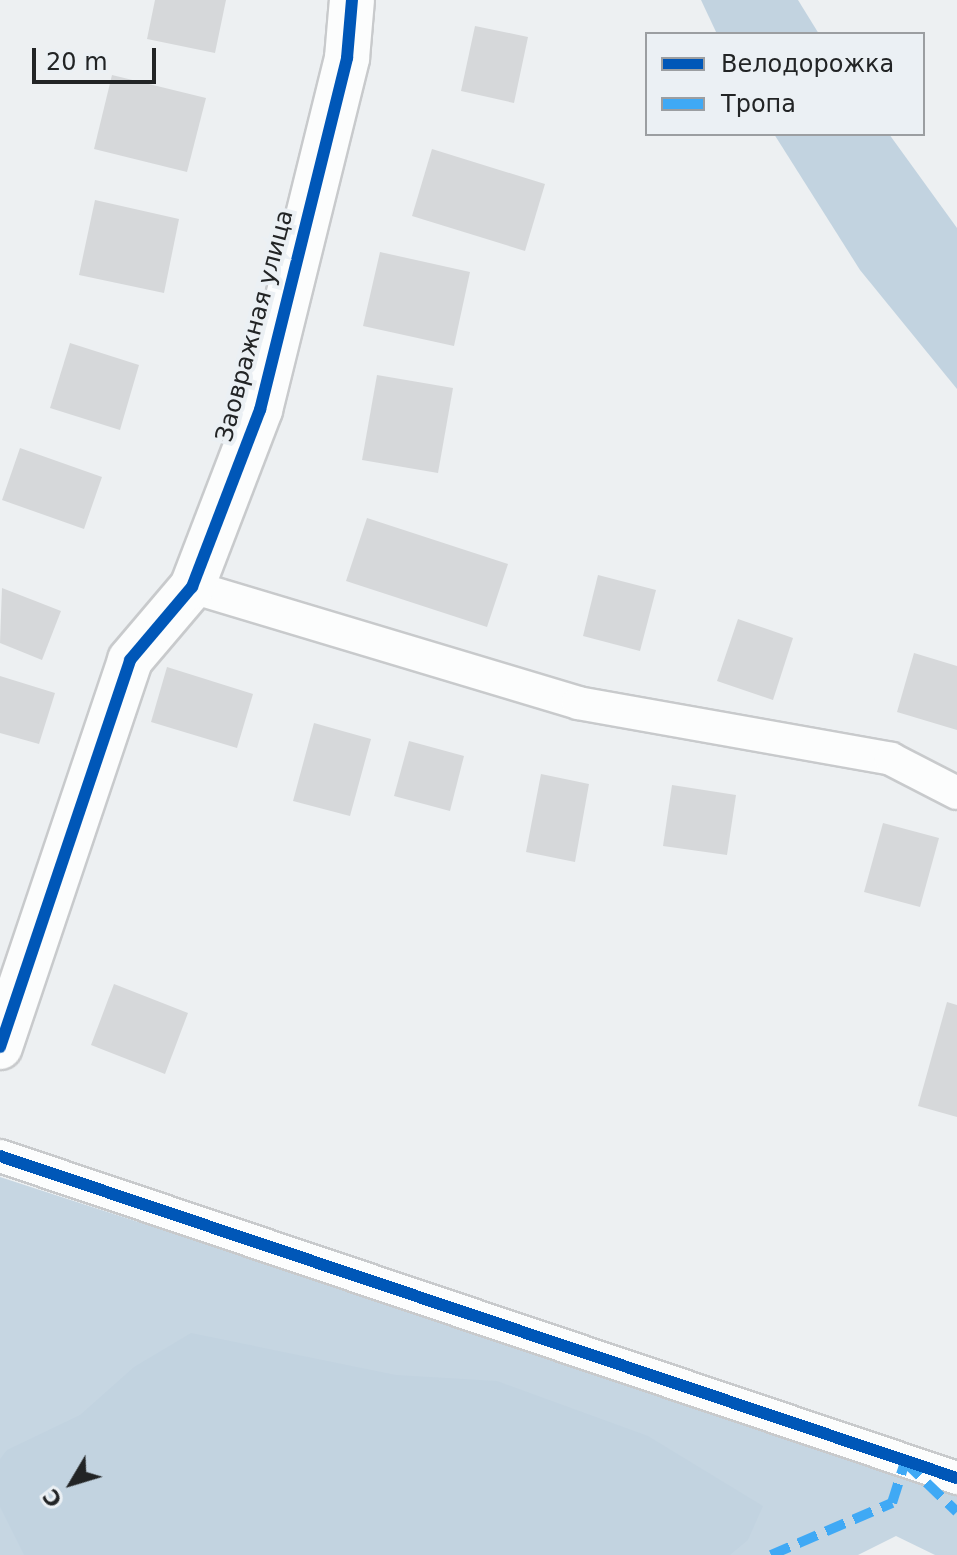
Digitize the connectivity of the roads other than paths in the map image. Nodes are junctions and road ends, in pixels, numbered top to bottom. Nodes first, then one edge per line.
1 (352, 0) edge
2 (192, 587) junction
3 (957, 793) edge
4 (0, 1047) edge
5 (0, 1156) edge
6 (957, 1478) edge

1 - 2 street, Заовражная улица
2 - 3 street
2 - 4 street, Заовражная улица
5 - 6 street

